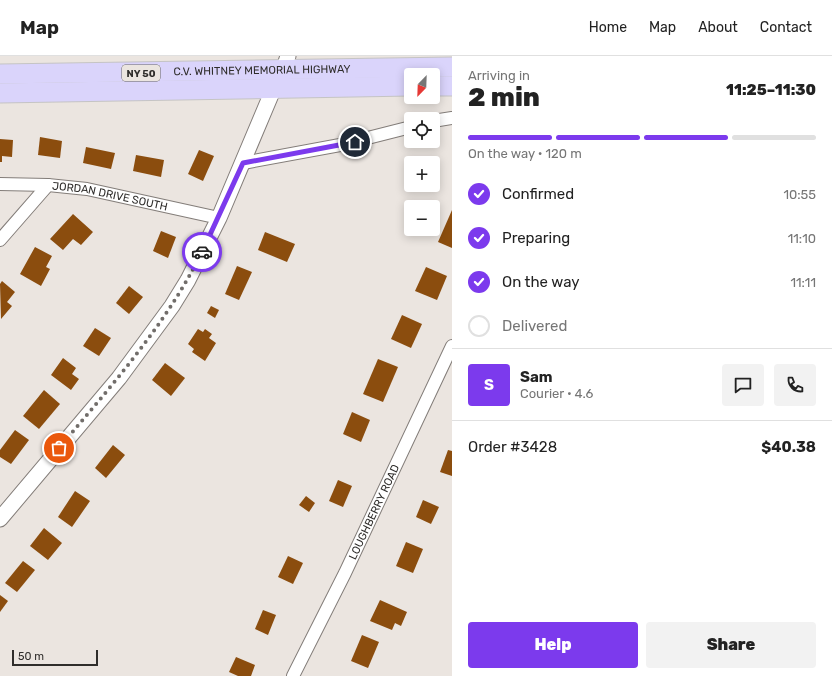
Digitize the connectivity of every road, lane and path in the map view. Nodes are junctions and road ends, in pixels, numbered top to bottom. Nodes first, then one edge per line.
1 (285, 64) edge
2 (452, 68) edge
3 (0, 74) edge
4 (404, 86) edge
5 (440, 86) edge
6 (452, 86) edge
7 (273, 90) junction
8 (0, 93) edge
9 (452, 118) edge
10 (440, 120) edge
11 (404, 129) edge
12 (243, 163) junction
13 (0, 184) edge
14 (48, 185) junction
15 (219, 218) junction
16 (0, 240) edge
17 (452, 346) edge
18 (0, 519) edge
19 (292, 676) edge

1 - 2 highway, C.V. WHITNEY MEMORIAL HIGHWAY / NY 50
1 - 3 highway, C.V. WHITNEY MEMORIAL HIGHWAY / NY 50
1 - 7 street
4 - 7 highway, C.V. WHITNEY MEMORIAL HIGHWAY / NY 50
5 - 6 highway
7 - 8 highway, C.V. WHITNEY MEMORIAL HIGHWAY / NY 50
7 - 12 street
9 - 10 street
11 - 12 street
12 - 15 street
13 - 14 street, JORDAN DRIVE SOUTH
14 - 15 street, JORDAN DRIVE SOUTH
14 - 16 street
15 - 18 street
17 - 19 street, LOUGHBERRY ROAD

